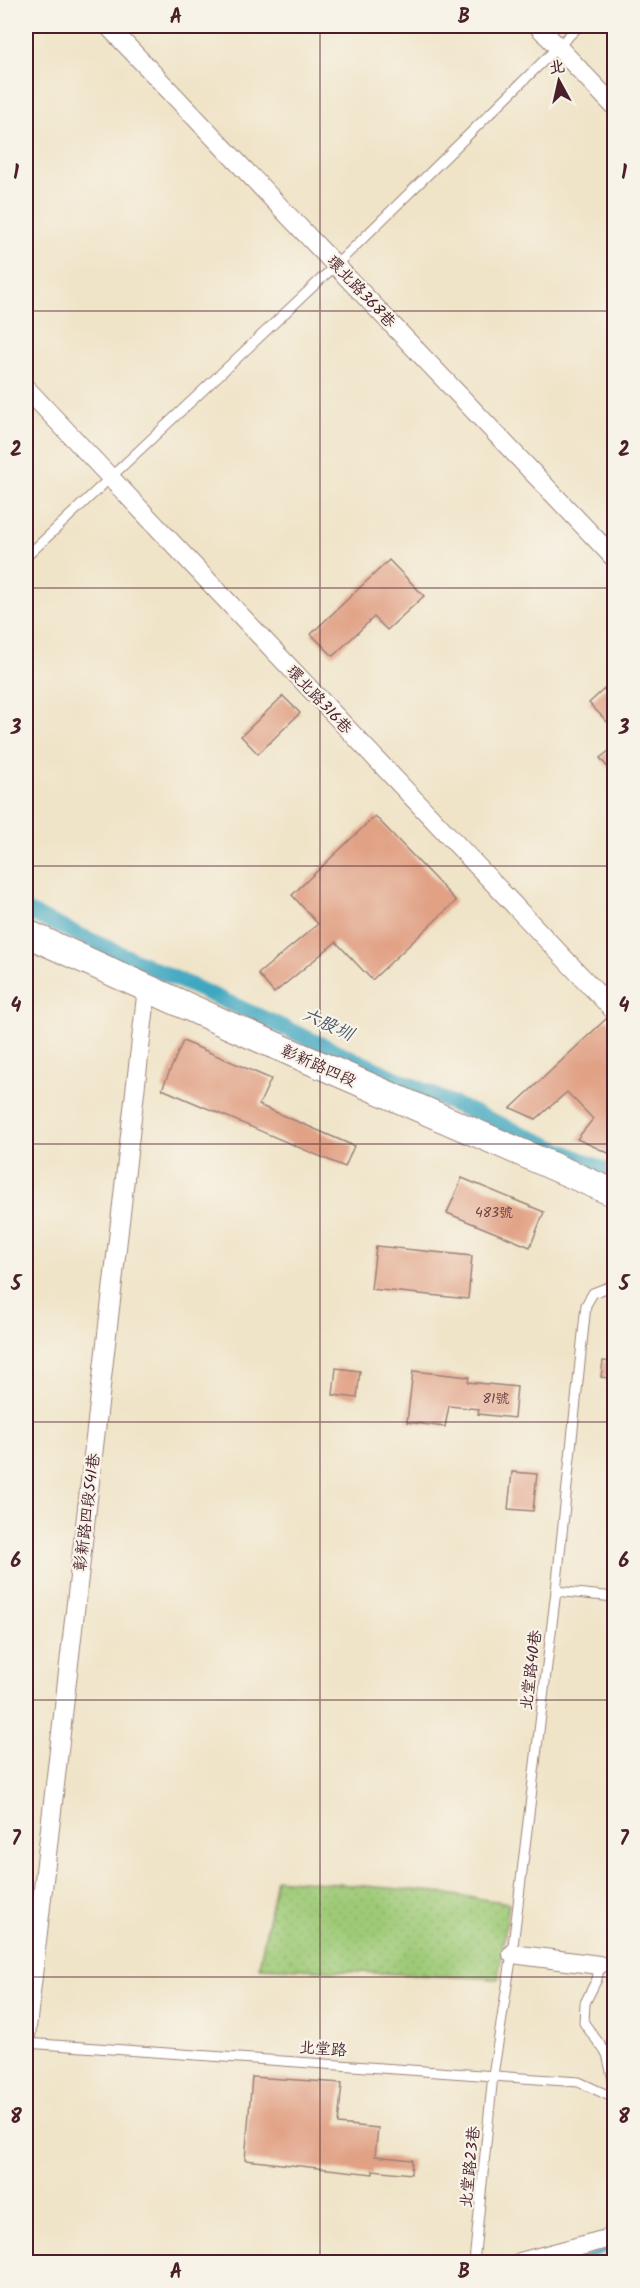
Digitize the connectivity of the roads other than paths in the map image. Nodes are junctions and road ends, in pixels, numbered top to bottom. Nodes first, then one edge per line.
1 (108, 26) edge
2 (538, 26) edge
3 (579, 26) edge
4 (557, 45) junction
5 (615, 106) edge
6 (337, 264) junction
7 (26, 388) edge
8 (110, 477) junction
9 (26, 557) edge
10 (615, 558) edge
11 (26, 933) edge
12 (147, 988) junction
13 (615, 1011) edge
14 (614, 1192) edge
15 (615, 1284) edge
16 (556, 1591) junction
17 (615, 1597) edge
18 (512, 1954) junction
19 (601, 1962) joint
20 (26, 2036) edge
21 (26, 2043) edge
22 (493, 2075) junction
23 (615, 2084) edge
24 (615, 2098) edge
25 (615, 2236) edge
26 (474, 2262) edge
27 (520, 2262) edge

1 - 6 street, 環北路368巷
2 - 4 street
3 - 4 lane
4 - 5 street
4 - 6 lane
6 - 8 lane
6 - 10 street, 環北路368巷
7 - 8 street, 環北路316巷
8 - 9 lane
8 - 13 street, 環北路316巷
11 - 12 street, 彰新路四段
12 - 14 street, 彰新路四段
12 - 20 street, 彰新路四段541巷
15 - 16 lane, 北堂路40巷
16 - 17 lane
16 - 18 lane, 北堂路40巷
18 - 19 street
18 - 22 lane, 北堂路40巷
19 - 23 lane
21 - 22 lane, 北堂路
22 - 24 lane, 北堂路
22 - 26 lane, 北堂路23巷
25 - 27 street

